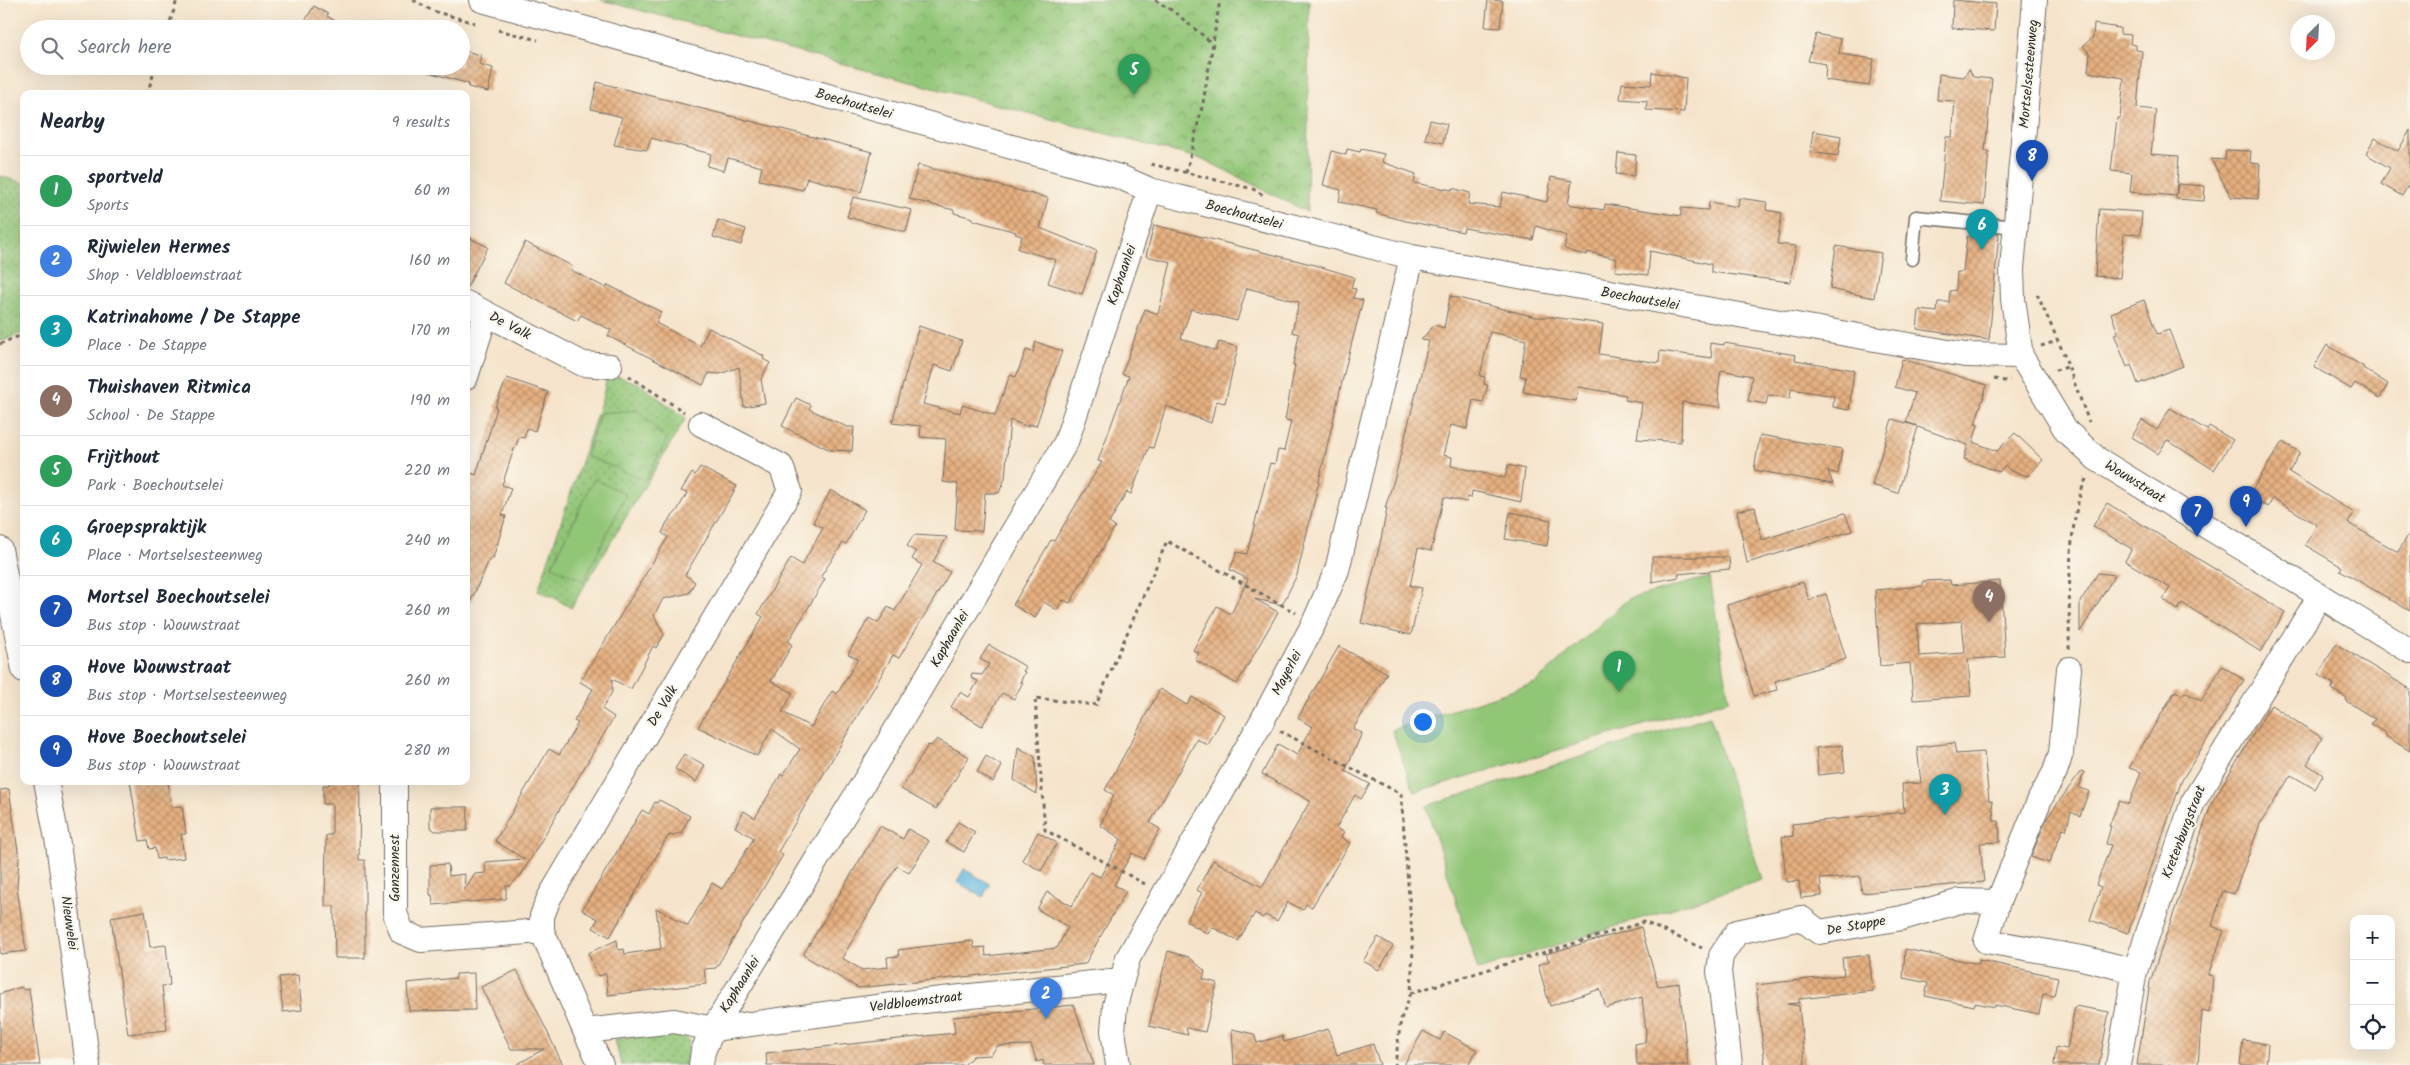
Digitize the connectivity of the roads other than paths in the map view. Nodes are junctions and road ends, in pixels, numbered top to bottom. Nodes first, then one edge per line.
1 (482, 0) edge
2 (2035, 0) edge
3 (1150, 190) junction
4 (2016, 227) junction
5 (1412, 257) junction
6 (1912, 258) dead end
7 (476, 308) edge
8 (470, 349) edge
9 (2022, 356) junction
10 (610, 366) road end
11 (702, 424) road end
12 (0, 549) edge
13 (2320, 596) junction
14 (20, 650) edge
15 (2410, 651) edge
16 (2069, 669) road end
17 (47, 785) edge
18 (395, 785) edge
19 (1998, 902) junction
20 (542, 931) junction
21 (2135, 971) junction
22 (1120, 980) junction
23 (713, 1029) junction
24 (585, 1031) junction
25 (88, 1065) edge
26 (601, 1065) edge
27 (701, 1065) edge
28 (1118, 1065) edge
29 (1730, 1065) edge
30 (2118, 1065) edge

1 - 3 street, Boechoutselei
2 - 4 street, Mortselsesteenweg
3 - 5 street, Boechoutselei
3 - 23 street, Kaphaanlei
4 - 6 lane
4 - 9 street, Mortselsesteenweg
5 - 9 street, Boechoutselei
5 - 22 street, Mayerlei
7 - 8 street
7 - 10 street, De Valk
9 - 13 street, Wouwstraat
11 - 20 street, De Valk
12 - 14 street
13 - 15 street, Wouwstraat
13 - 21 street, Kretenburgstraat
16 - 19 street
17 - 25 street, Nieuwelei
18 - 20 street, Ganzennest
19 - 21 street
19 - 29 street, De Stappe
20 - 24 street
21 - 30 street, Kretenburgstraat
22 - 23 street, Veldbloemstraat
22 - 28 street, Mayerlei
23 - 24 street
23 - 27 street, Kaphaanlei
24 - 26 street

